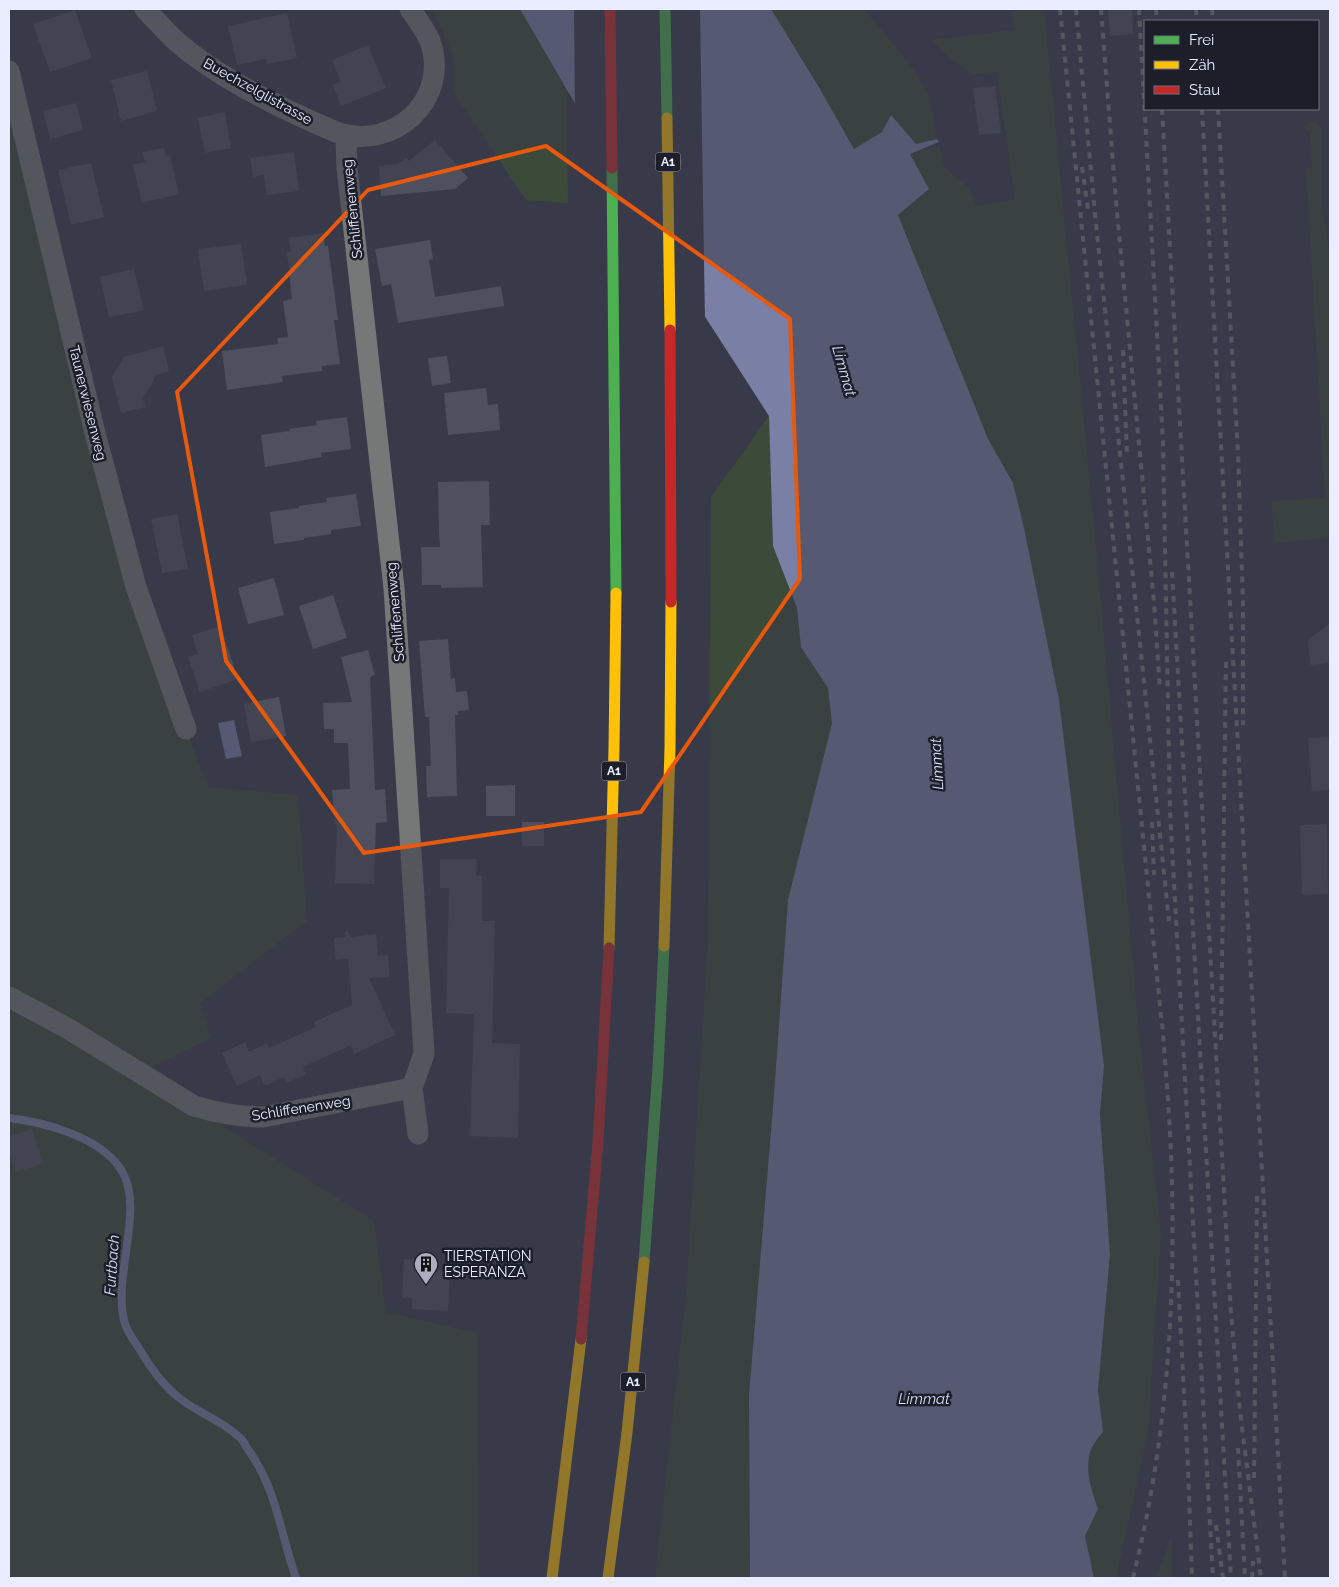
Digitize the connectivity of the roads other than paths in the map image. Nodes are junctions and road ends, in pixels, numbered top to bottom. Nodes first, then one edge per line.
1 (145, 9) edge
2 (410, 9) edge
3 (610, 9) edge
4 (665, 9) edge
5 (9, 71) edge
6 (346, 136) junction
7 (186, 730) dead end
8 (9, 997) edge
9 (412, 1088) junction
10 (418, 1134) dead end
11 (552, 1578) edge
12 (608, 1578) edge

1 - 6 street, Buechzelglistrasse
2 - 6 street, Buechzelglistrasse
3 - 11 highway, A1
4 - 12 highway, A1
5 - 7 street, Taunerwiesenweg
6 - 9 street, Schliffenenweg
8 - 9 street, Schliffenenweg
9 - 10 street, Schliffenenweg

